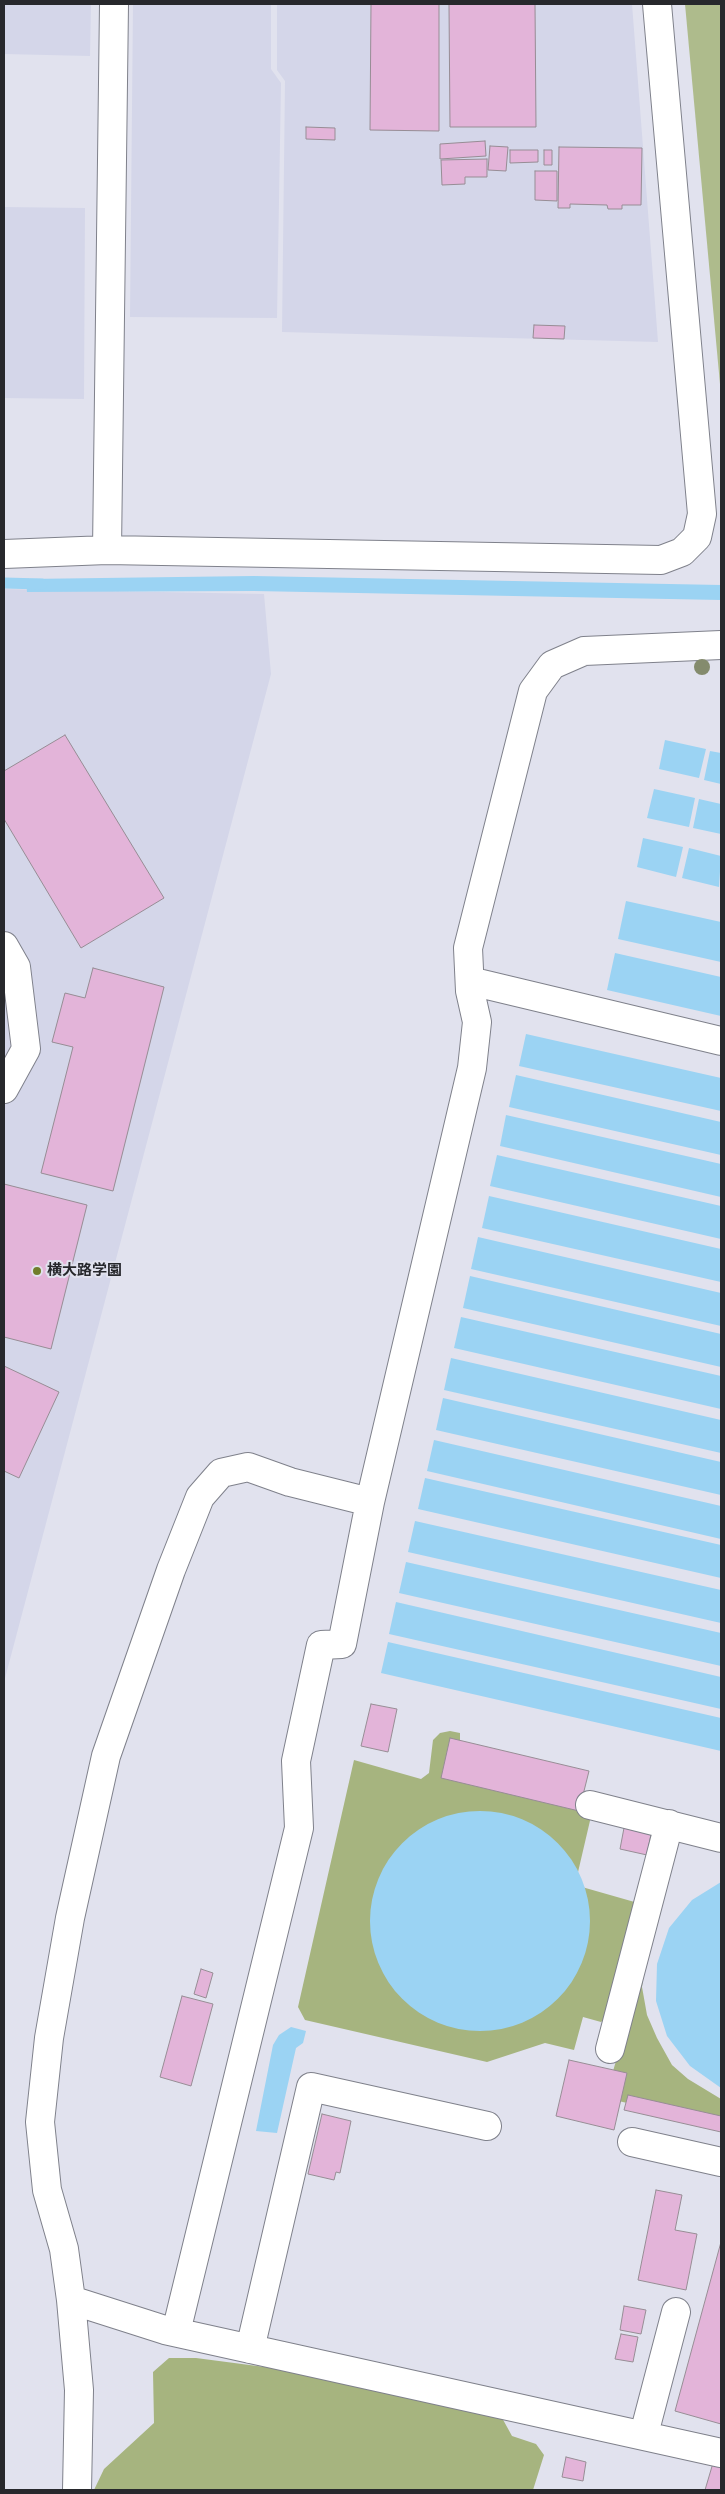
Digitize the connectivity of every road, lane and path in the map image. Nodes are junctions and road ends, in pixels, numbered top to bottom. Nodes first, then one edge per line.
1 (114, 4) edge
2 (657, 4) edge
3 (106, 550) junction
4 (4, 554) edge
5 (721, 645) edge
6 (4, 946) edge
7 (470, 981) junction
8 (721, 1041) edge
9 (4, 1088) edge
10 (370, 1502) junction
11 (590, 1805) dead end
12 (669, 1824) junction
13 (721, 1838) edge
14 (610, 2049) dead end
15 (487, 2126) dead end
16 (632, 2142) dead end
17 (721, 2162) edge
18 (71, 2300) junction
19 (676, 2312) dead end
20 (176, 2332) junction
21 (250, 2349) junction
22 (644, 2434) junction
23 (721, 2453) edge
24 (78, 2490) edge

1 - 3 street
2 - 3 street
3 - 4 street
5 - 7 street
6 - 9 street
7 - 8 street
7 - 10 street
10 - 18 street
10 - 20 street
11 - 12 street
12 - 13 street
12 - 14 street
15 - 21 street
16 - 17 street
18 - 20 street
18 - 24 street
19 - 22 street
20 - 21 street
21 - 22 street
22 - 23 street

